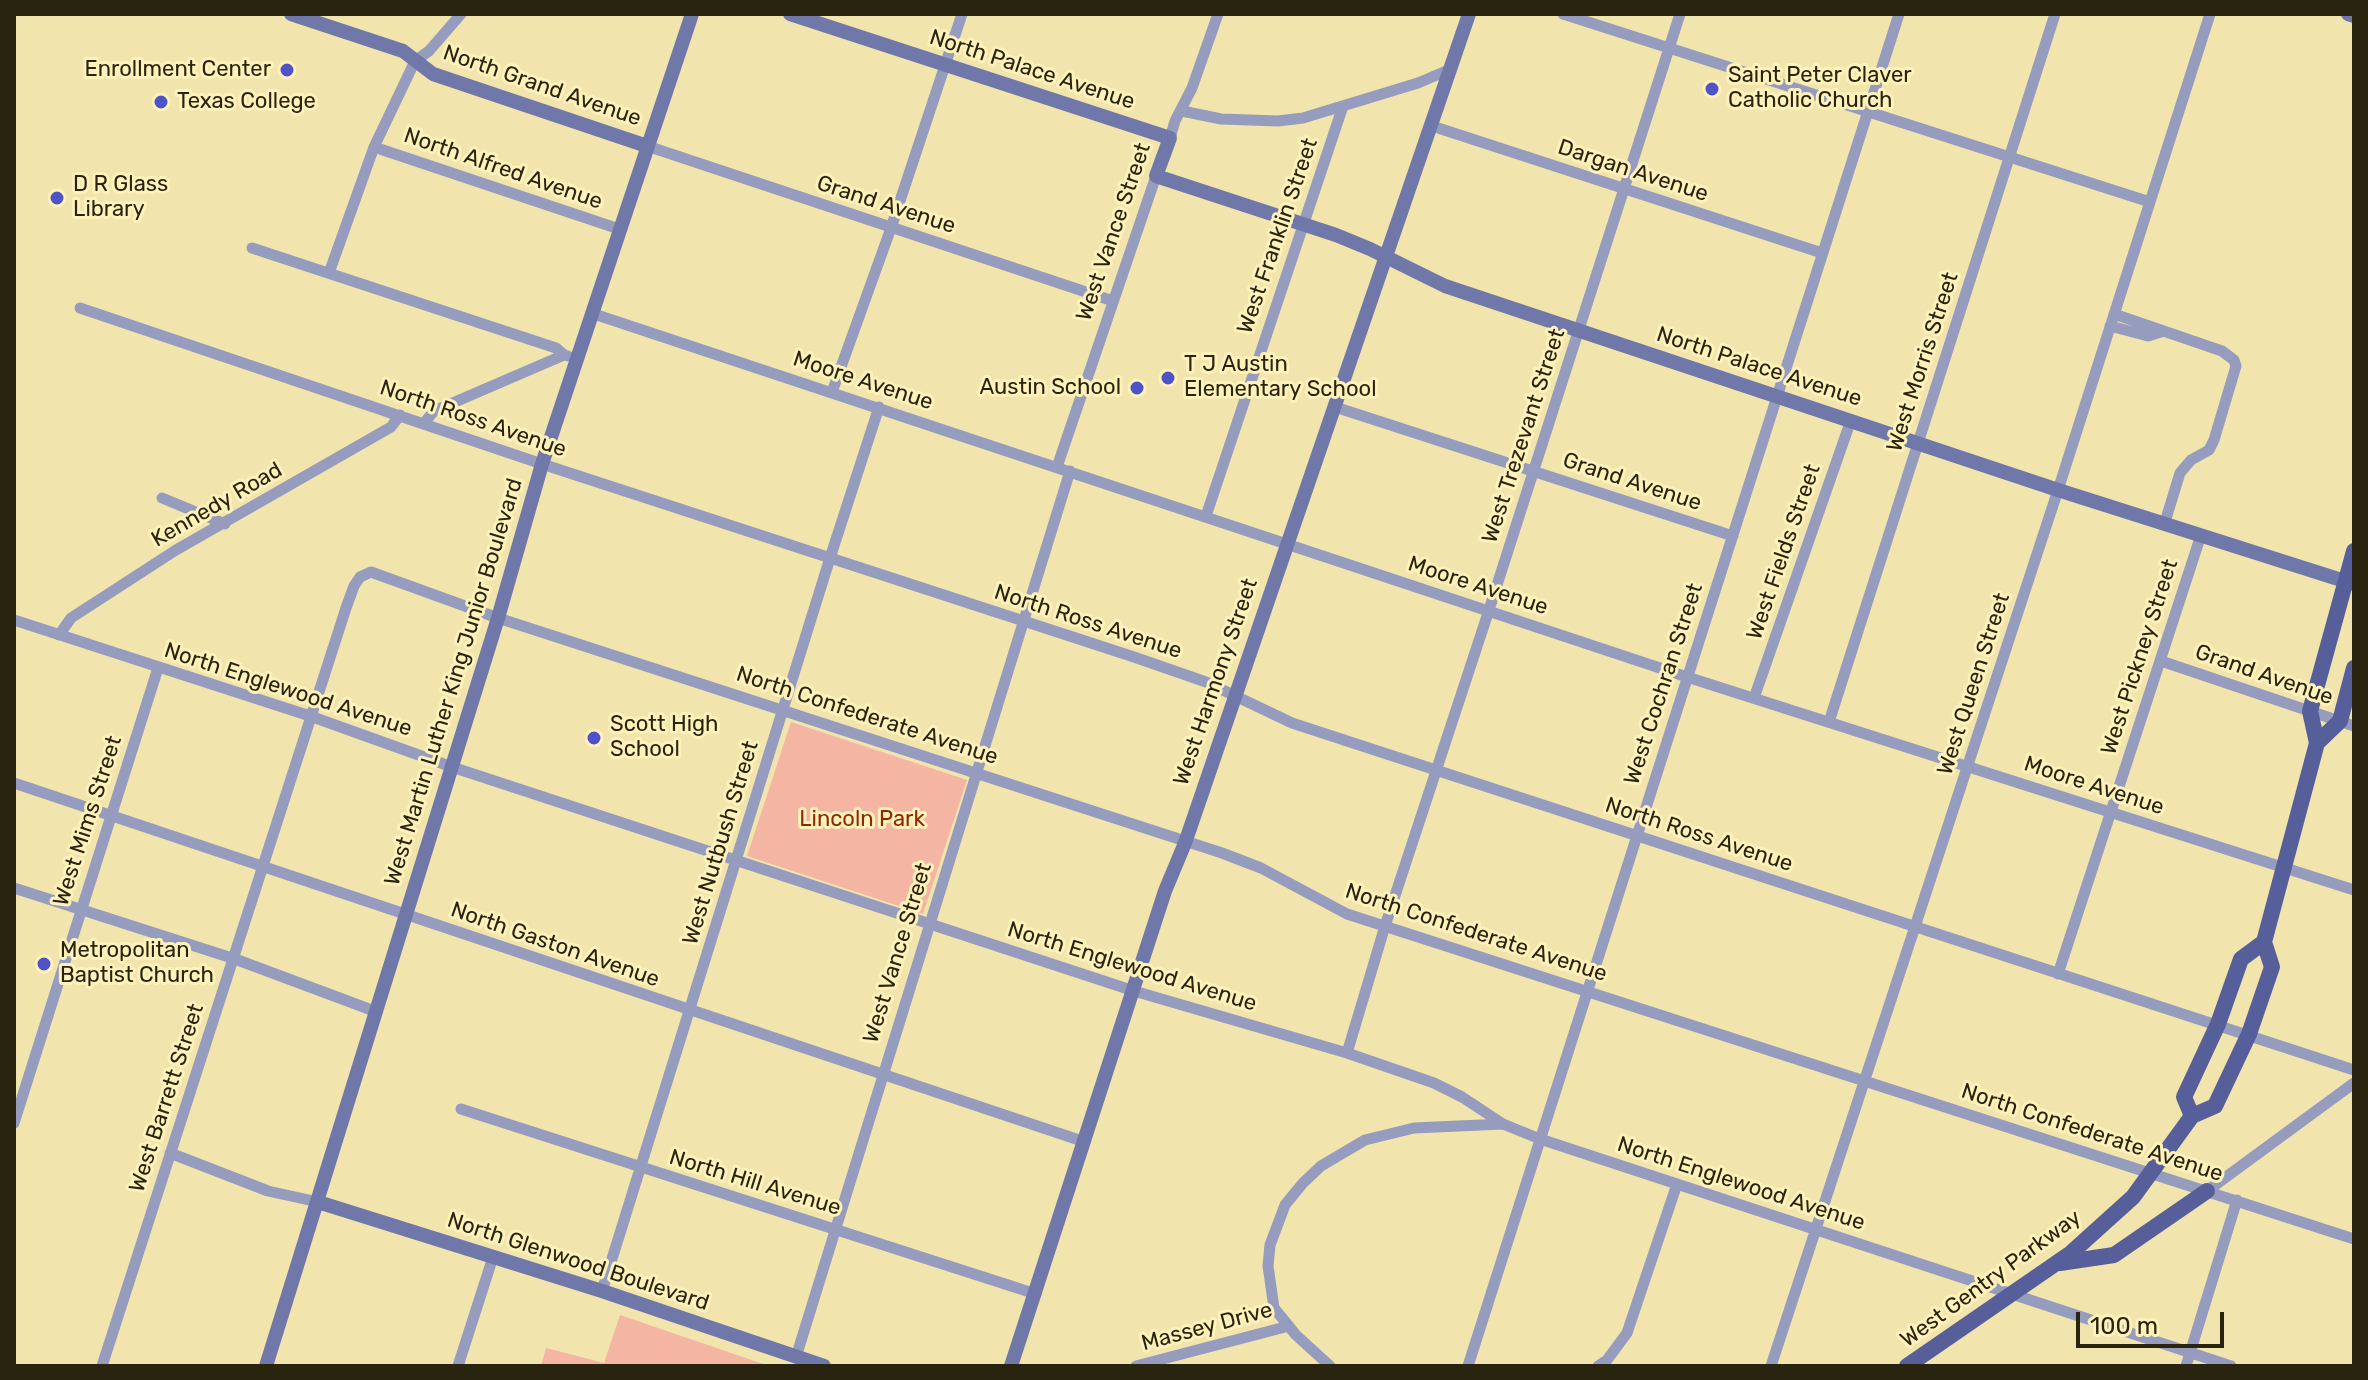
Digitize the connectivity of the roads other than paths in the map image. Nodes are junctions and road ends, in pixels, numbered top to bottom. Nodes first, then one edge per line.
1 (291, 14) edge
2 (461, 14) edge
3 (692, 14) edge
4 (790, 14) edge
5 (962, 14) edge
6 (1218, 14) edge
7 (1469, 14) edge
8 (1563, 14) edge
9 (1680, 14) edge
10 (1899, 14) edge
11 (2055, 14) edge
12 (2210, 14) edge
13 (1669, 47) junction
14 (415, 61) junction
15 (946, 66) junction
16 (1451, 69) junction
17 (1343, 106) junction
18 (1182, 111) junction
19 (1867, 113) junction
20 (1432, 126) junction
21 (1170, 138) junction
22 (647, 146) junction
23 (374, 147) junction
24 (2009, 158) junction
25 (1156, 176) junction
26 (1625, 190) junction
27 (2150, 202) junction
28 (1305, 224) junction
29 (891, 228) junction
30 (619, 229) junction
31 (252, 248) dead end
32 (1822, 253) junction
33 (1385, 258) junction
34 (329, 273) junction
35 (1113, 301) junction
36 (80, 308) dead end
37 (591, 313) junction
38 (2112, 320) junction
39 (1579, 331) junction
40 (570, 357) junction
41 (832, 392) junction
42 (1777, 395) junction
43 (879, 407) junction
44 (1335, 407) junction
45 (400, 415) junction
46 (1851, 420) junction
47 (424, 423) junction
48 (1918, 443) junction
49 (542, 464) junction
50 (1057, 467) junction
51 (1070, 471) junction
52 (1534, 471) junction
53 (2058, 490) junction
54 (162, 498) dead end
55 (1206, 516) junction
56 (2165, 522) junction
57 (225, 524) junction
58 (2201, 535) junction
59 (1733, 536) junction
60 (1286, 544) junction
61 (2354, 551) edge
62 (830, 558) junction
63 (365, 573) joint
64 (2349, 582) edge
65 (1489, 610) junction
66 (498, 618) junction
67 (14, 620) edge
68 (1024, 622) junction
69 (59, 635) junction
70 (2161, 661) junction
71 (158, 668) junction
72 (2354, 668) edge
73 (1687, 677) junction
74 (1234, 696) junction
75 (1754, 698) junction
76 (783, 709) junction
77 (2310, 711) junction
78 (310, 716) junction
79 (1829, 722) junction
80 (2347, 724) edge
81 (2317, 743) junction
82 (1968, 766) junction
83 (452, 767) junction
84 (1436, 769) junction
85 (977, 773) junction
86 (14, 783) edge
87 (2110, 812) junction
88 (112, 816) junction
89 (1636, 836) junction
90 (1185, 843) junction
91 (737, 862) junction
92 (265, 867) junction
93 (2285, 867) junction
94 (14, 888) edge
95 (2354, 890) edge
96 (81, 909) junction
97 (406, 916) junction
98 (930, 925) junction
99 (1915, 925) junction
100 (1385, 926) junction
101 (2264, 942) junction
102 (235, 959) junction
103 (2058, 974) junction
104 (1134, 991) junction
105 (1587, 991) junction
106 (690, 1011) junction
107 (377, 1012) junction
108 (2218, 1024) junction
109 (2249, 1034) junction
110 (1347, 1053) junction
111 (2354, 1070) edge
112 (884, 1074) junction
113 (1865, 1080) junction
114 (2354, 1083) edge
115 (17, 1104) edge
116 (461, 1109) dead end
117 (2192, 1116) junction
118 (14, 1123) edge
119 (1503, 1124) junction
120 (1540, 1139) junction
121 (1085, 1142) junction
122 (170, 1153) junction
123 (641, 1168) junction
124 (2152, 1174) junction
125 (1677, 1184) junction
126 (2207, 1191) junction
127 (2237, 1200) junction
128 (318, 1202) junction
129 (837, 1229) junction
130 (1816, 1230) junction
131 (2354, 1239) edge
132 (493, 1257) junction
133 (2058, 1263) junction
134 (602, 1291) junction
135 (1036, 1294) junction
136 (2015, 1294) junction
137 (1289, 1326) junction
138 (2190, 1353) junction
139 (796, 1357) junction
140 (102, 1366) edge
141 (266, 1366) edge
142 (458, 1366) edge
143 (824, 1366) edge
144 (1011, 1366) edge
145 (1136, 1366) edge
146 (1330, 1366) edge
147 (1468, 1366) edge
148 (1598, 1366) edge
149 (1771, 1366) edge
150 (1907, 1366) edge
151 (2186, 1366) edge
152 (2231, 1366) edge

1 - 14 street, North Grand Avenue
2 - 14 street
3 - 22 street, West Martin Luther King Junior Boulevard
4 - 15 street, North Palace Avenue
5 - 15 street
6 - 18 street, West Vance Street
7 - 16 street, West Harmony Street
8 - 13 street
9 - 13 street, West Trezevant Street
10 - 19 street, West Cochran Street
11 - 24 street, West Morris Street
12 - 27 street, West Queen Street
13 - 19 street
13 - 26 street, West Trezevant Street
14 - 22 street, North Grand Avenue
14 - 23 street
15 - 21 street, North Palace Avenue
15 - 29 street
16 - 17 street
16 - 20 street, West Harmony Street
17 - 18 street
17 - 28 street, West Franklin Street
18 - 21 street, West Vance Street
19 - 24 street
19 - 32 street, West Cochran Street
20 - 26 street, Dargan Avenue
20 - 33 street, West Harmony Street
21 - 25 street, West Vance Street
22 - 29 street, Grand Avenue
22 - 30 street, West Martin Luther King Junior Boulevard
23 - 30 street, North Alfred Avenue
23 - 34 street
24 - 27 street
24 - 48 street, West Morris Street
25 - 28 street, North Palace Avenue
25 - 35 street, West Vance Street
26 - 32 street, Dargan Avenue
26 - 39 street, West Trezevant Street
27 - 38 street, West Queen Street
28 - 33 street, North Palace Avenue
28 - 55 street, West Franklin Street
29 - 35 street, Grand Avenue
29 - 41 street
30 - 37 street, West Martin Luther King Junior Boulevard
31 - 34 street
32 - 42 street, West Cochran Street
33 - 39 street, North Palace Avenue
33 - 44 street, West Harmony Street
34 - 40 street
35 - 50 street, West Vance Street
36 - 45 street, North Ross Avenue
37 - 40 street, West Martin Luther King Junior Boulevard
37 - 41 street, Moore Avenue
38 - 53 street, West Queen Street
38 - 56 street
39 - 42 street, North Palace Avenue
39 - 52 street, West Trezevant Street
40 - 47 street
40 - 49 street, West Martin Luther King Junior Boulevard
41 - 43 street, Moore Avenue
42 - 46 street, North Palace Avenue
42 - 59 street, West Cochran Street
43 - 50 street, Moore Avenue
43 - 62 street, West Nutbush Street
44 - 52 street, Grand Avenue
44 - 60 street, West Harmony Street
45 - 47 street, North Ross Avenue
45 - 57 street, Kennedy Road
46 - 48 street, North Palace Avenue
46 - 75 street, West Fields Street
47 - 49 street, North Ross Avenue
48 - 53 street, North Palace Avenue
48 - 79 street, West Morris Street
49 - 62 street, North Ross Avenue
49 - 66 street, West Martin Luther King Junior Boulevard
50 - 51 street, Moore Avenue
51 - 55 street, Moore Avenue
51 - 68 street, West Vance Street
52 - 59 street, Grand Avenue
52 - 65 street, West Trezevant Street
53 - 56 street, North Palace Avenue
53 - 82 street, West Queen Street
54 - 57 street
55 - 60 street, Moore Avenue
56 - 58 street, North Palace Avenue
57 - 69 street, Kennedy Road
58 - 64 street, North Palace Avenue
58 - 70 street, West Pickney Street
59 - 73 street, West Cochran Street
60 - 65 street, Moore Avenue
60 - 74 street, West Harmony Street
61 - 64 main road, West Gentry Parkway
62 - 68 street, North Ross Avenue
62 - 76 street, West Nutbush Street
63 - 66 street, North Confederate Avenue
63 - 78 street, West Barrett Street
64 - 77 main road, West Gentry Parkway
65 - 73 street, Moore Avenue
65 - 84 street, West Trezevant Street
66 - 76 street, North Confederate Avenue
66 - 83 street, West Martin Luther King Junior Boulevard
67 - 69 street, North Englewood Avenue
68 - 74 street, North Ross Avenue
68 - 85 street, West Vance Street
69 - 71 street, North Englewood Avenue
70 - 77 street, Grand Avenue
70 - 87 street, West Pickney Street
71 - 78 street, North Englewood Avenue
71 - 88 street, West Mims Street
72 - 80 main road
73 - 75 street, Moore Avenue
73 - 89 street, West Cochran Street
74 - 84 street, North Ross Avenue
74 - 90 street, West Harmony Street
75 - 79 street, Moore Avenue
76 - 85 street, North Confederate Avenue
76 - 91 street, West Nutbush Street
77 - 80 street, Grand Avenue
77 - 81 main road, West Gentry Parkway
78 - 83 street, North Englewood Avenue
78 - 92 street, West Barrett Street
79 - 82 street, Moore Avenue
80 - 81 main road
81 - 93 main road, West Gentry Parkway
82 - 87 street, Moore Avenue
82 - 99 street, West Queen Street
83 - 91 street, North Englewood Avenue
83 - 97 street, West Martin Luther King Junior Boulevard
84 - 89 street, North Ross Avenue
84 - 100 street, West Trezevant Street
85 - 90 street, North Confederate Avenue
85 - 98 street, West Vance Street
86 - 88 street, North Gaston Avenue
87 - 93 street, Moore Avenue
87 - 103 street, West Pickney Street
88 - 92 street, North Gaston Avenue
88 - 96 street, West Mims Street
89 - 99 street, North Ross Avenue
89 - 105 street, West Cochran Street
90 - 100 street, North Confederate Avenue
90 - 104 street, West Harmony Street
91 - 98 street, North Englewood Avenue
91 - 106 street, West Nutbush Street
92 - 97 street, North Gaston Avenue
92 - 102 street, West Barrett Street
93 - 95 street, Moore Avenue
93 - 101 main road, West Gentry Parkway
94 - 96 street
96 - 102 street
96 - 115 street, West Mims Street
97 - 106 street, North Gaston Avenue
97 - 107 street, West Martin Luther King Junior Boulevard
98 - 104 street, North Englewood Avenue
98 - 112 street, West Vance Street
99 - 103 street, North Ross Avenue
99 - 113 street, West Queen Street
100 - 105 street, North Confederate Avenue
100 - 110 street, West Trezevant Street
101 - 108 main road, West Gentry Parkway
101 - 109 main road, West Gentry Parkway
102 - 107 street
102 - 122 street, West Barrett Street
103 - 108 street, North Ross Avenue
104 - 110 street, North Englewood Avenue
104 - 121 street, West Harmony Street
105 - 113 street, North Confederate Avenue
105 - 120 street, West Cochran Street
106 - 112 street, North Gaston Avenue
106 - 123 street, West Nutbush Street
107 - 128 street, West Martin Luther King Junior Boulevard
108 - 109 street, North Ross Avenue
108 - 117 main road, West Gentry Parkway
109 - 111 street, North Ross Avenue
109 - 117 main road, West Gentry Parkway
110 - 119 street, North Englewood Avenue
112 - 121 street, North Gaston Avenue
112 - 129 street, West Vance Street
113 - 124 street, North Confederate Avenue
113 - 130 street, West Queen Street
114 - 126 street
115 - 118 street, West Mims Street
116 - 123 street, North Hill Avenue
117 - 124 main road, West Gentry Parkway
119 - 120 street, North Englewood Avenue
119 - 137 street
120 - 125 street, North Englewood Avenue
120 - 147 street, West Cochran Street
121 - 135 street, West Harmony Street
122 - 128 street
122 - 140 street, West Barrett Street
123 - 129 street, North Hill Avenue
123 - 134 street, West Nutbush Street
124 - 126 street, North Confederate Avenue
124 - 133 main road, West Gentry Parkway
125 - 130 street, North Englewood Avenue
125 - 148 street
126 - 127 street, North Confederate Avenue
126 - 133 main road
127 - 131 street, North Confederate Avenue
127 - 138 street
128 - 132 street, North Glenwood Boulevard
128 - 141 street, West Martin Luther King Junior Boulevard
129 - 135 street, North Hill Avenue
129 - 139 street, West Vance Street
130 - 136 street, North Englewood Avenue
130 - 149 street, West Queen Street
132 - 134 street, North Glenwood Boulevard
132 - 142 street
133 - 136 main road, West Gentry Parkway
134 - 139 street, North Glenwood Boulevard
135 - 144 street, West Harmony Street
136 - 138 street, North Englewood Avenue
136 - 150 main road, West Gentry Parkway
137 - 145 street, Massey Drive
137 - 146 street
138 - 151 street
138 - 152 street, North Englewood Avenue
139 - 143 street, North Glenwood Boulevard

